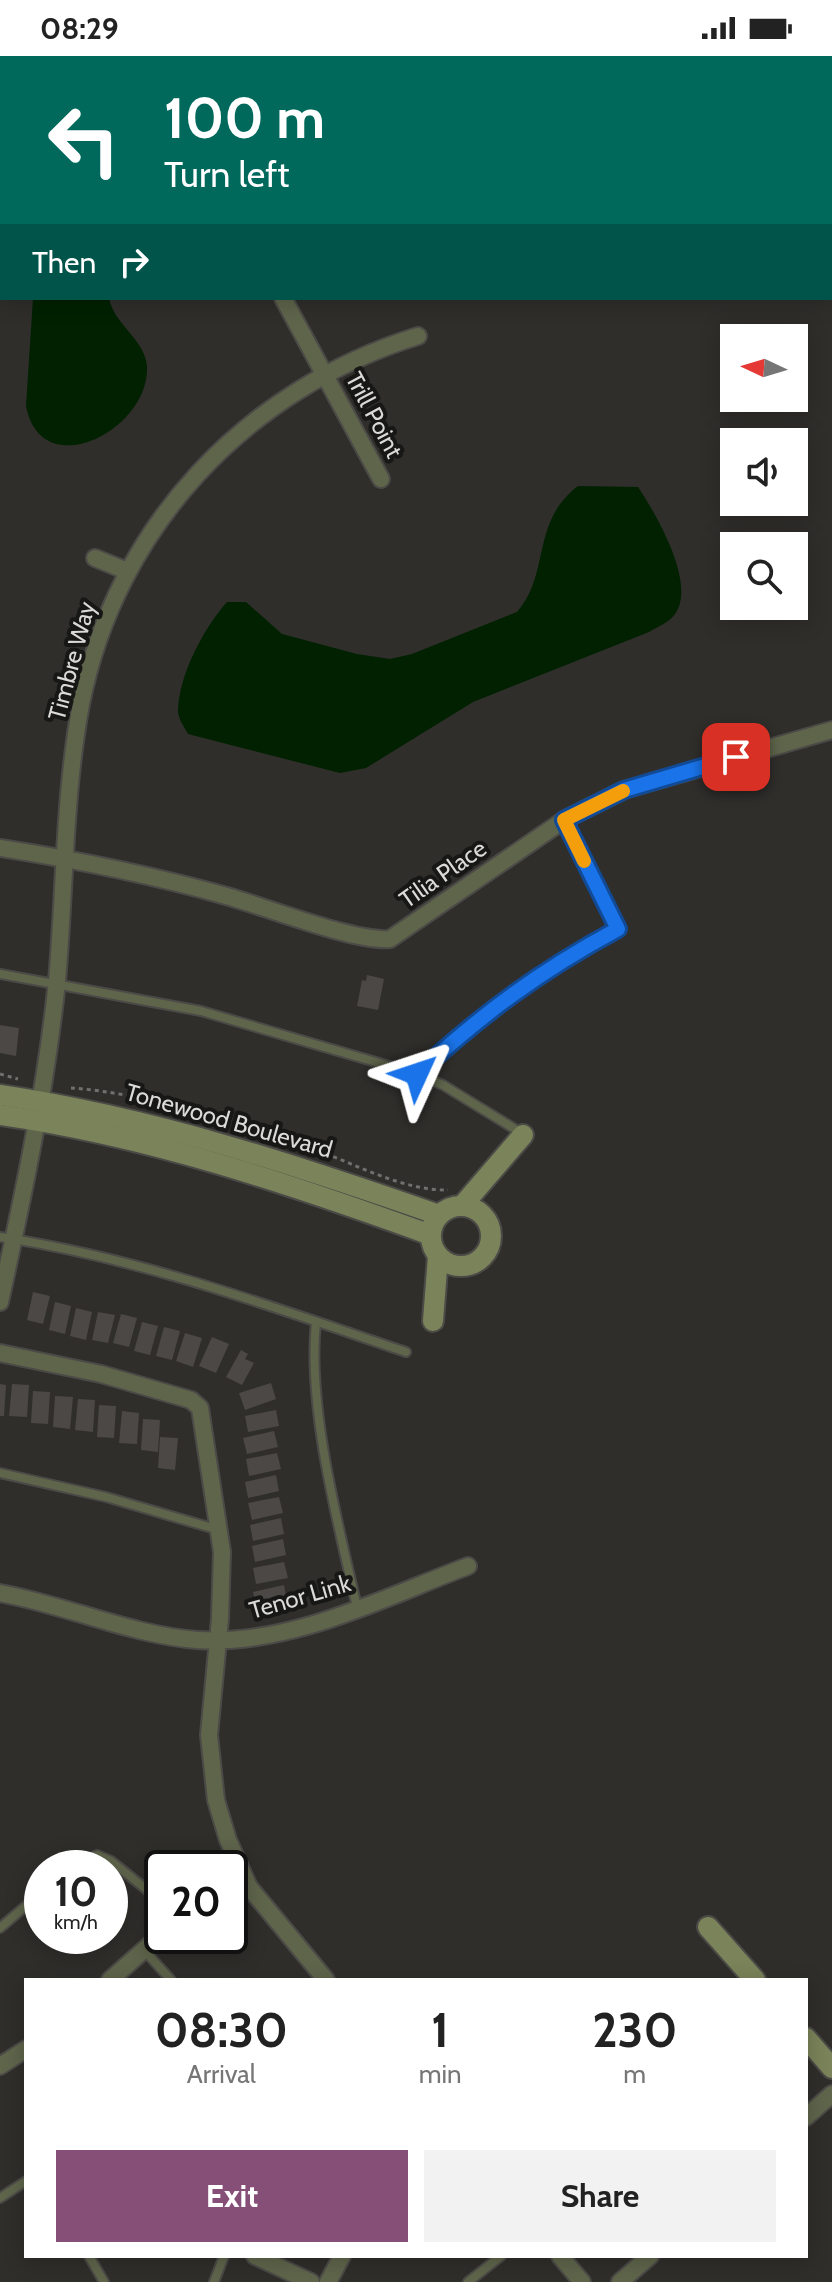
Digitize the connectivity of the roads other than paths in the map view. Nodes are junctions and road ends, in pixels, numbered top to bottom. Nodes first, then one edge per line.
1 (284, 300) edge
2 (418, 336) dead end
3 (324, 373) junction
4 (381, 479) dead end
5 (95, 558) dead end
6 (127, 571) junction
7 (832, 730) edge
8 (564, 820) junction
9 (0, 848) edge
10 (67, 859) junction
11 (0, 974) edge
12 (56, 984) junction
13 (417, 1074) junction
14 (0, 1095) edge
15 (38, 1111) junction
16 (0, 1115) edge
17 (523, 1135) joint
18 (502, 1157) junction
19 (462, 1206) junction
20 (439, 1215) junction
21 (483, 1216) junction
22 (431, 1235) junction
23 (7, 1238) edge
24 (438, 1256) junction
25 (465, 1265) junction
26 (0, 1302) edge
27 (316, 1322) junction
28 (406, 1352) dead end
29 (0, 1353) edge
30 (0, 1473) edge
31 (219, 1530) junction
32 (468, 1566) dead end
33 (0, 1593) edge
34 (357, 1607) junction
35 (219, 1640) junction
36 (128, 1875) edge
37 (249, 1887) joint
38 (144, 1888) edge
39 (24, 1907) edge
40 (708, 1927) dead end
41 (0, 1928) edge
42 (144, 1950) edge
43 (148, 1954) edge
44 (112, 1978) edge
45 (169, 1978) edge
46 (324, 1978) edge
47 (753, 1978) edge
48 (808, 2040) edge
49 (24, 2050) edge
50 (0, 2066) edge
51 (832, 2068) edge
52 (832, 2094) edge
53 (808, 2115) edge
54 (24, 2182) edge
55 (0, 2198) edge
56 (90, 2258) edge
57 (223, 2258) edge
58 (259, 2258) edge
59 (341, 2258) edge
60 (498, 2258) edge
61 (562, 2258) edge
62 (648, 2258) edge
63 (104, 2282) edge
64 (214, 2282) edge
65 (311, 2282) edge
66 (328, 2282) edge
67 (468, 2282) edge
68 (582, 2282) edge
69 (620, 2282) edge

1 - 3 street, Trill Point
2 - 3 street, Timbre Way
3 - 4 street, Trill Point
3 - 6 street, Timbre Way
5 - 6 street
6 - 10 street, Timbre Way
7 - 8 street, Tilia Place
8 - 10 street, Tilia Place
8 - 13 lane
9 - 10 street, Tilia Place
10 - 12 street, Timbre Way
11 - 12 lane
12 - 13 lane
12 - 15 street, Timbre Way
13 - 17 lane
14 - 15 street, Tonewood Boulevard
15 - 16 street, Tonewood Boulevard
15 - 20 street, Tonewood Boulevard
15 - 22 street, Tonewood Boulevard
15 - 23 street, Timbre Way
17 - 18 street
18 - 19 street
18 - 21 street
19 - 20 street
19 - 21 street
20 - 22 street
21 - 25 street
22 - 24 street
23 - 26 street, Timbre Way
23 - 27 lane
24 - 25 street
24 - 25 street
27 - 28 lane
27 - 34 lane
29 - 31 street
30 - 31 lane
31 - 35 street
32 - 34 street, Tenor Link
33 - 35 street, Tenor Link
34 - 35 street, Tenor Link
35 - 37 street
36 - 38 lane
37 - 46 street
39 - 41 lane
40 - 47 street
42 - 44 street
43 - 45 lane
48 - 51 street
49 - 50 street
52 - 53 street
54 - 55 lane
56 - 63 lane
57 - 64 lane
58 - 65 street
59 - 66 street
60 - 67 lane
61 - 68 street
62 - 69 street

